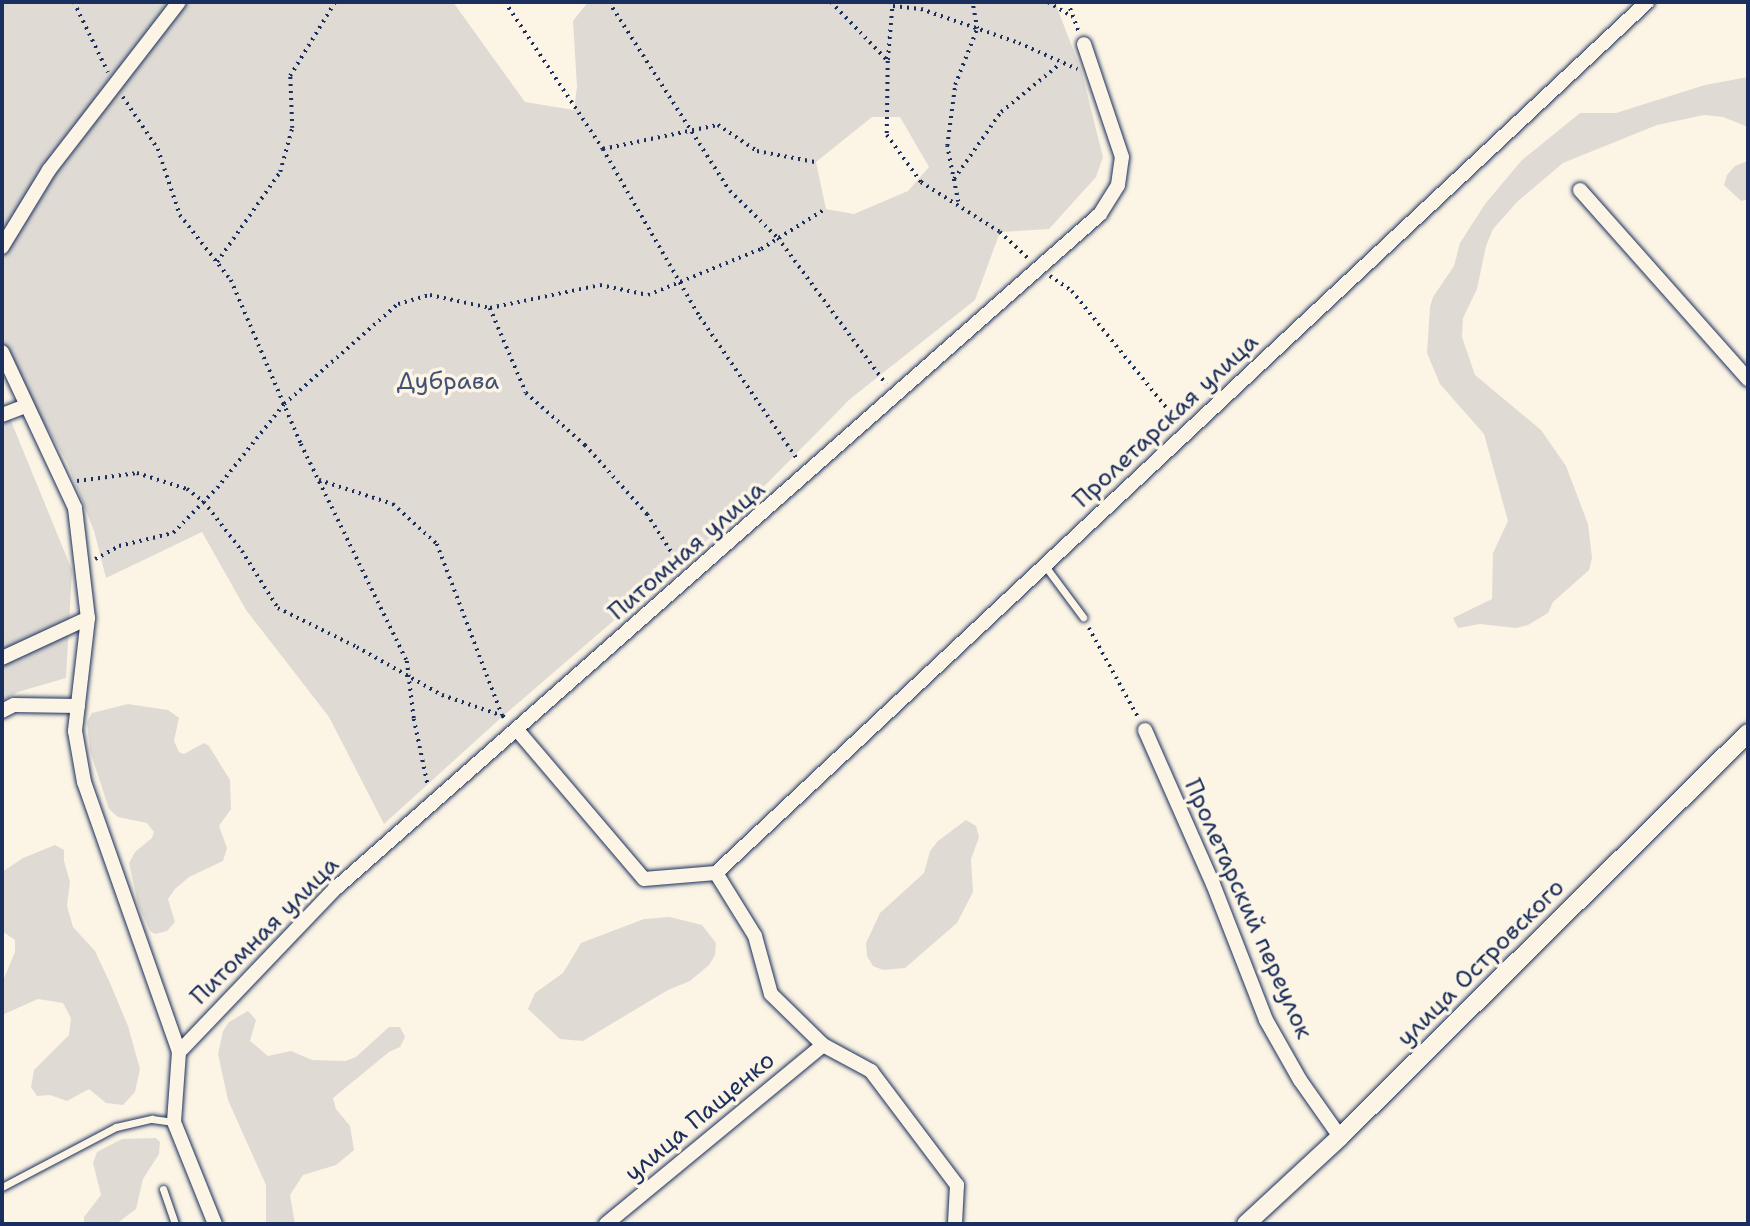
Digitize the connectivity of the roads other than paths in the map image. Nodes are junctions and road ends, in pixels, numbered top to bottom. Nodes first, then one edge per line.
1 (179, 2) edge
2 (1647, 2) edge
3 (1084, 44) road end
4 (1580, 190) dead end
5 (2, 247) edge
6 (2, 352) edge
7 (1748, 379) edge
8 (26, 406) junction
9 (2, 415) edge
10 (1044, 565) junction
11 (1083, 617) road end
12 (88, 618) junction
13 (2, 658) edge
14 (78, 706) junction
15 (2, 711) edge
16 (1145, 730) road end
17 (518, 731) junction
18 (1748, 733) edge
19 (716, 873) junction
20 (823, 1045) junction
21 (178, 1052) junction
22 (173, 1122) junction
23 (1340, 1137) junction
24 (2, 1178) edge
25 (11, 1182) junction
26 (2, 1187) edge
27 (163, 1189) dead end
28 (175, 1224) edge
29 (215, 1224) edge
30 (606, 1224) edge
31 (956, 1224) edge
32 (1246, 1224) edge

1 - 5 street
2 - 10 street, Пролетарская улица
3 - 17 street, Питомная улица
4 - 7 street
6 - 8 street
8 - 9 street
8 - 12 street
10 - 11 lane
10 - 19 street, Пролетарская улица
12 - 13 street
12 - 14 street
14 - 15 street
14 - 21 street
16 - 23 street, Пролетарский переулок
17 - 19 street
17 - 21 street, Питомная улица
18 - 23 street, улица Островского
19 - 20 street
20 - 30 street, улица Пащенко
20 - 31 street
21 - 22 street
22 - 25 lane
22 - 29 street
23 - 32 street, улица Островского
24 - 25 lane
25 - 26 lane
27 - 28 lane

